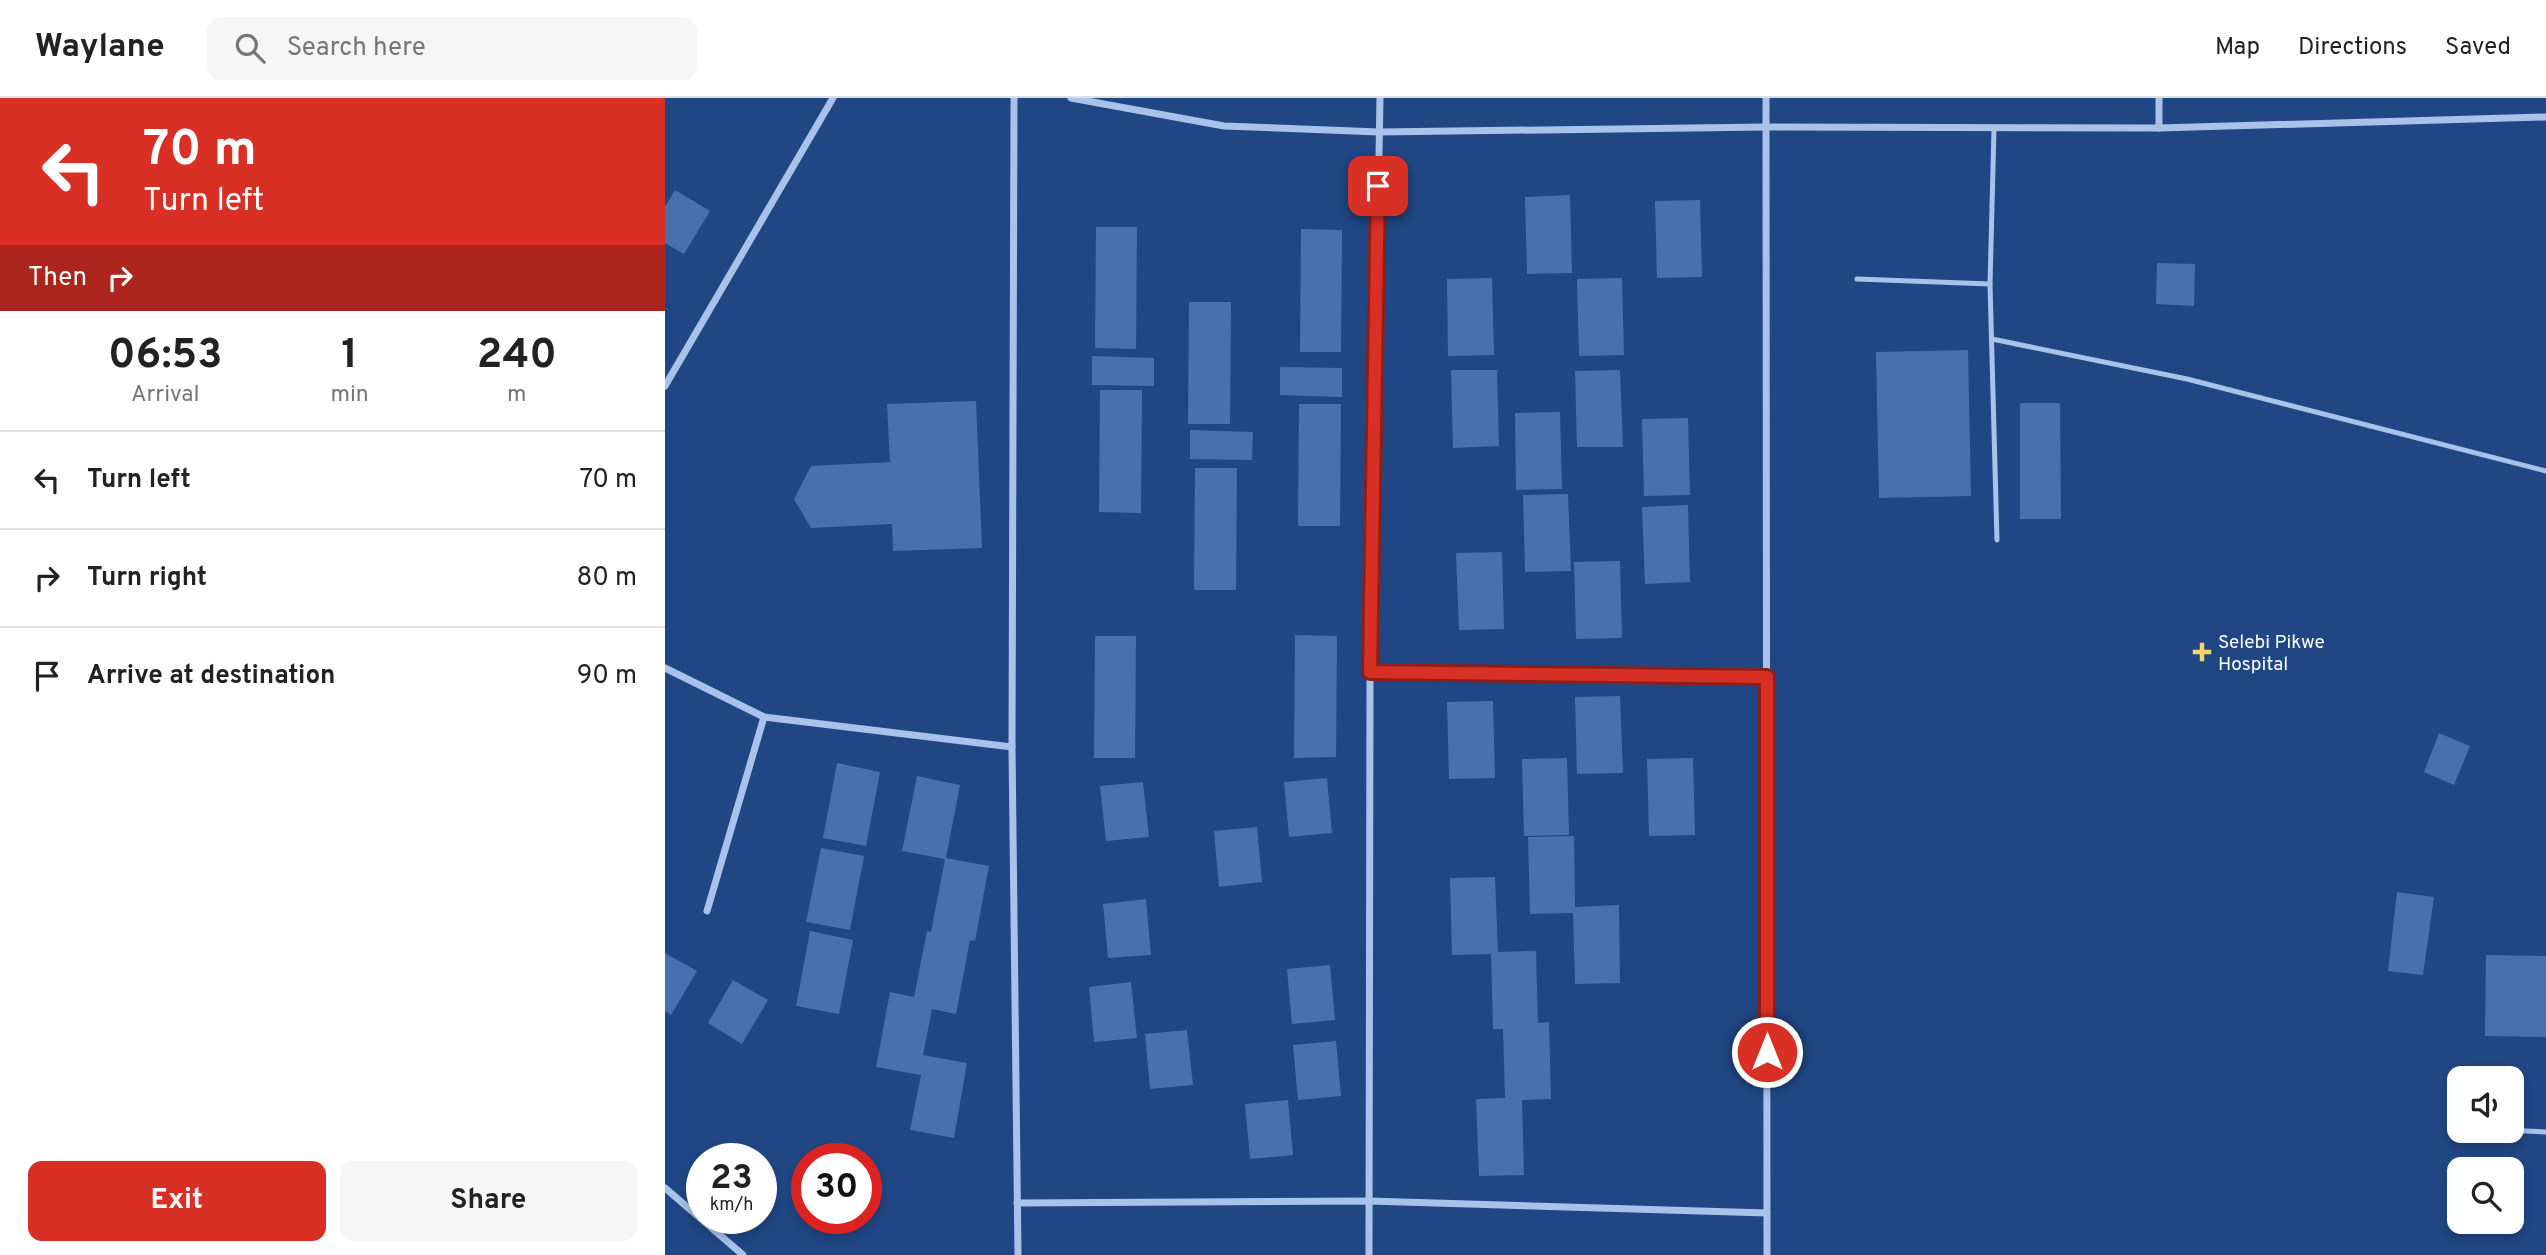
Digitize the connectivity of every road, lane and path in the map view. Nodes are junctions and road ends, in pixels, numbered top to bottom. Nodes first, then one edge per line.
1 (833, 98) edge
2 (1014, 98) edge
3 (1071, 98) edge
4 (1380, 98) edge
5 (1766, 98) edge
6 (2159, 98) edge
7 (2546, 117) edge
8 (1766, 127) junction
9 (2159, 128) junction
10 (1994, 129) junction
11 (1379, 132) junction
12 (1857, 279) dead end
13 (1990, 284) junction
14 (1992, 340) junction
15 (665, 386) edge
16 (2546, 471) edge
17 (1997, 540) dead end
18 (665, 668) edge
19 (1370, 672) junction
20 (1767, 677) junction
21 (764, 717) junction
22 (1012, 747) junction
23 (707, 911) dead end
24 (2524, 1131) edge
25 (2546, 1132) edge
26 (665, 1188) edge
27 (1369, 1201) junction
28 (1017, 1203) junction
29 (1767, 1213) junction
30 (743, 1255) edge
31 (1018, 1255) edge
32 (1369, 1255) edge
33 (1767, 1255) edge

1 - 15 street
2 - 22 street
3 - 11 street
4 - 11 street
5 - 8 street
6 - 9 street
7 - 9 street
8 - 10 street
8 - 11 street
8 - 20 street
9 - 10 street
10 - 13 lane
11 - 19 street
12 - 13 lane
13 - 14 lane
14 - 16 lane
14 - 17 lane
18 - 21 street
19 - 20 street
19 - 27 street
20 - 29 street
21 - 22 street
21 - 23 street
22 - 28 street
24 - 25 lane
26 - 30 street
27 - 28 street
27 - 29 street
27 - 32 street
28 - 31 street
29 - 33 street

